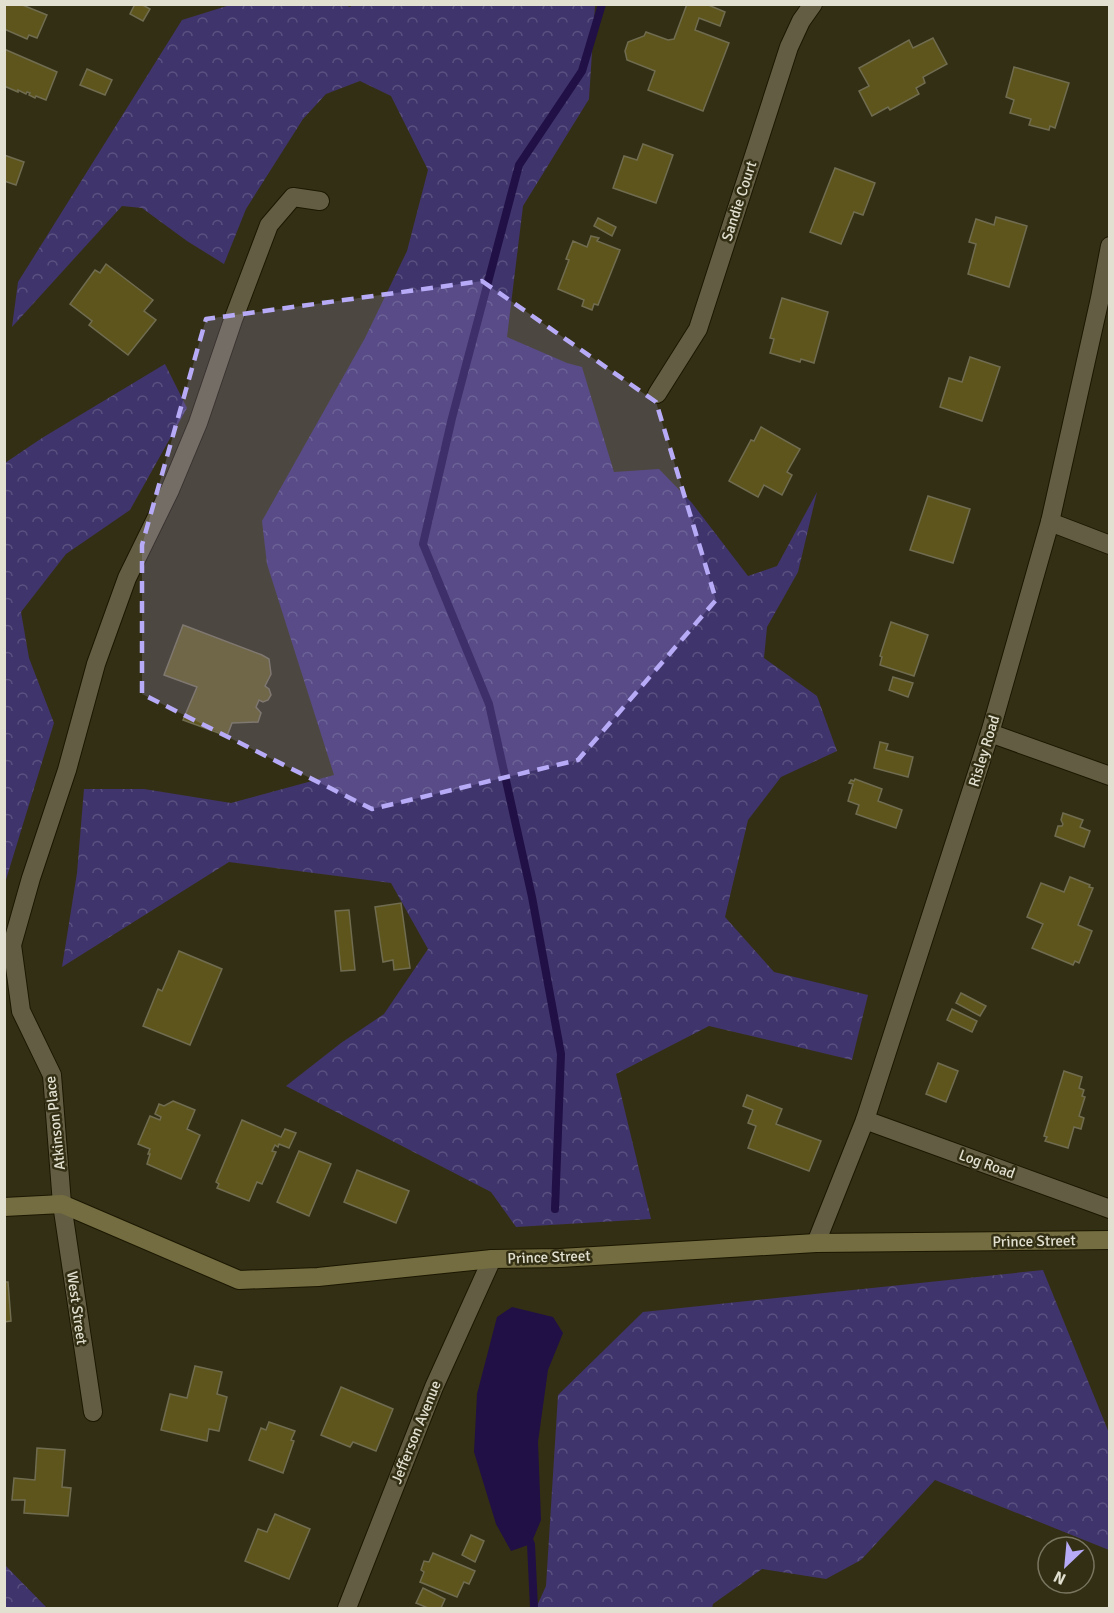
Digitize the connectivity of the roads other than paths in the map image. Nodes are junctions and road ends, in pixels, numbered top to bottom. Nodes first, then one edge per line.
1 (813, 4) edge
2 (320, 201) dead end
3 (1110, 246) edge
4 (1105, 299) edge
5 (657, 394) dead end
6 (1050, 522) junction
7 (1110, 545) edge
8 (990, 733) junction
9 (1110, 776) edge
10 (865, 1120) junction
11 (62, 1204) junction
12 (4, 1207) edge
13 (1110, 1209) edge
14 (1110, 1240) edge
15 (816, 1243) junction
16 (492, 1259) junction
17 (93, 1412) dead end
18 (347, 1608) edge

1 - 5 street, Sandie Court
2 - 11 street, Atkinson Place
3 - 4 street, Risley Road
4 - 6 street, Risley Road
6 - 7 street
6 - 8 street, Risley Road
8 - 9 street
8 - 10 street, Risley Road
10 - 13 street, Log Road
10 - 15 street, Risley Road
11 - 12 street, Prince Street
11 - 16 street, Prince Street
11 - 17 street, West Street
14 - 15 street, Prince Street
15 - 16 street, Prince Street
16 - 18 street, Jefferson Avenue

